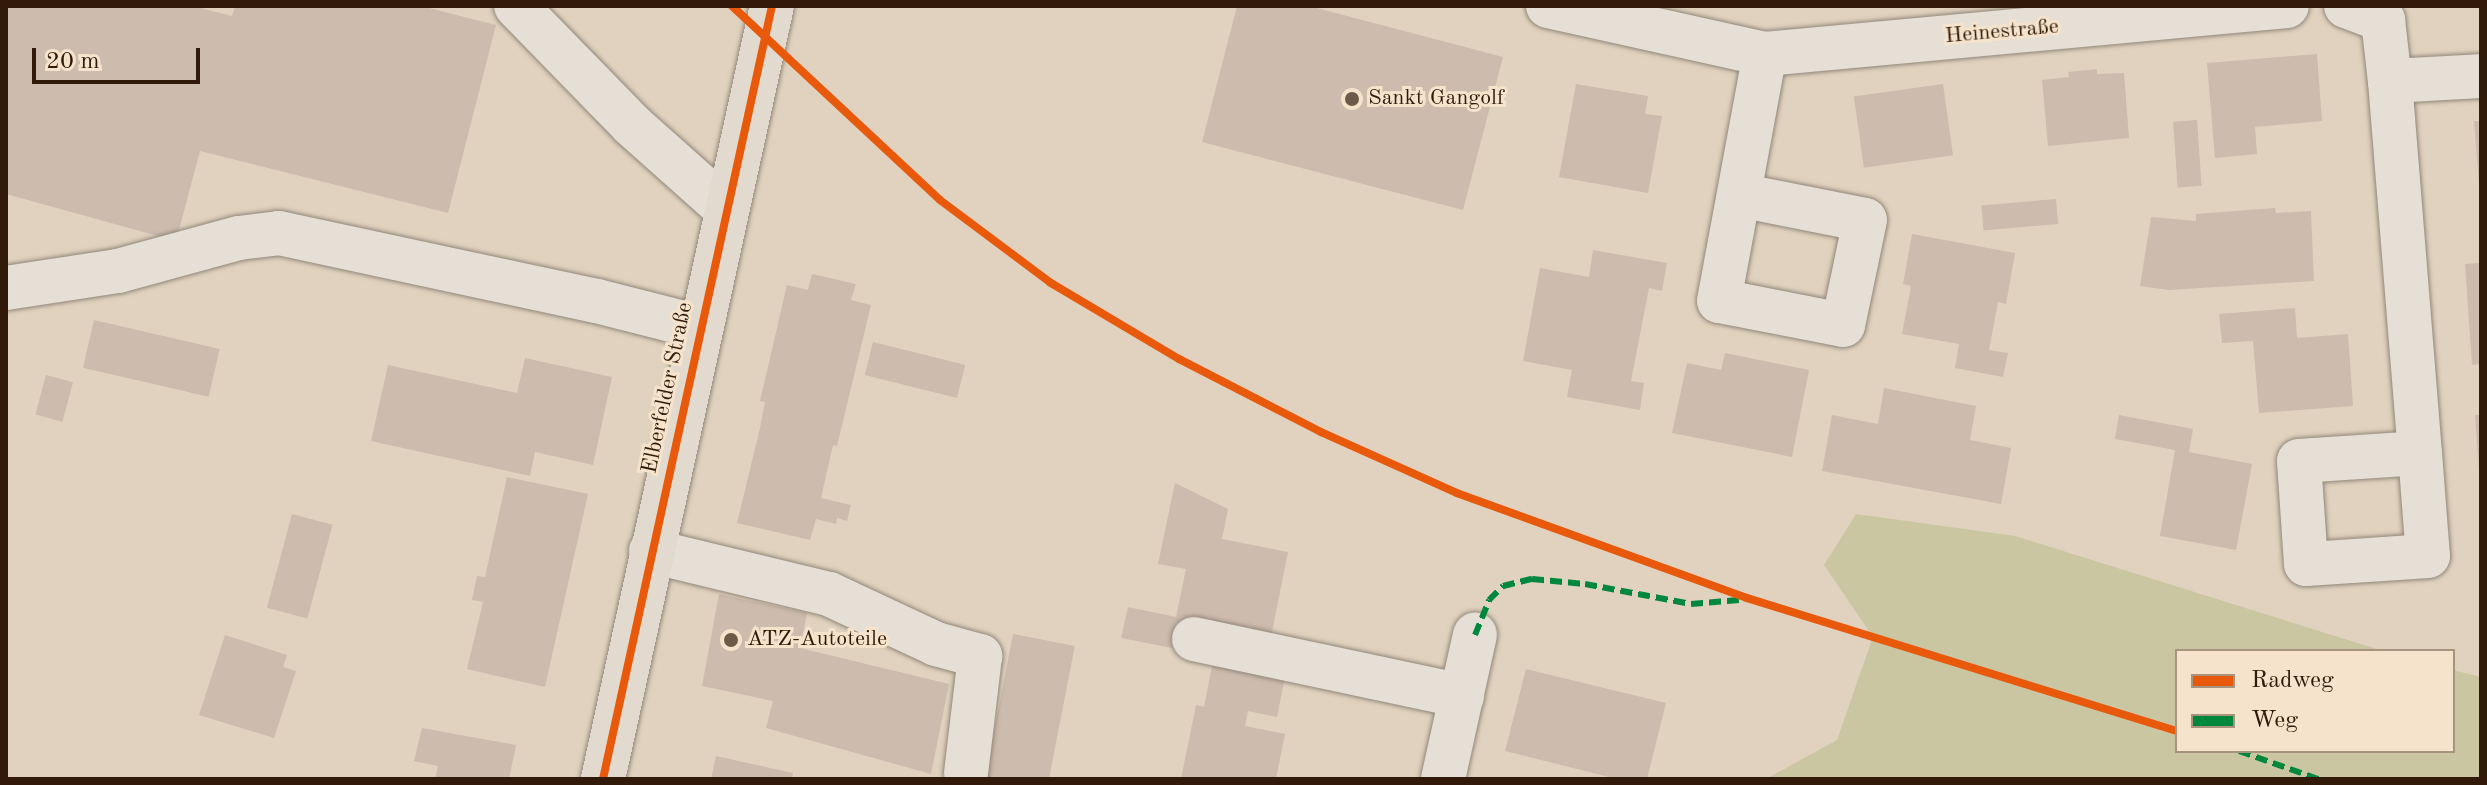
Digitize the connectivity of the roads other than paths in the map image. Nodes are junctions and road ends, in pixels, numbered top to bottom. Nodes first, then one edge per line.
1 (516, 6) edge
2 (772, 6) edge
3 (1548, 6) edge
4 (2287, 6) edge
5 (2346, 6) edge
6 (1765, 54) junction
7 (2481, 76) edge
8 (2390, 81) junction
9 (1739, 195) dead end
10 (725, 208) junction
11 (7, 291) edge
12 (699, 327) junction
13 (2420, 453) dead end
14 (651, 551) junction
15 (1475, 635) dead end
16 (1194, 639) dead end
17 (1462, 696) junction
18 (966, 774) dead end
19 (603, 779) edge
20 (1443, 779) edge

1 - 10 street
2 - 10 main road, Elberfelder Straße
3 - 6 street, Heinestraße
4 - 6 street, Heinestraße
5 - 8 street
6 - 9 street
7 - 8 street
8 - 13 street
10 - 12 main road, Elberfelder Straße
11 - 12 street
12 - 14 main road, Elberfelder Straße
14 - 18 street
14 - 19 main road, Elberfelder Straße
15 - 17 street
16 - 17 street
17 - 20 street

